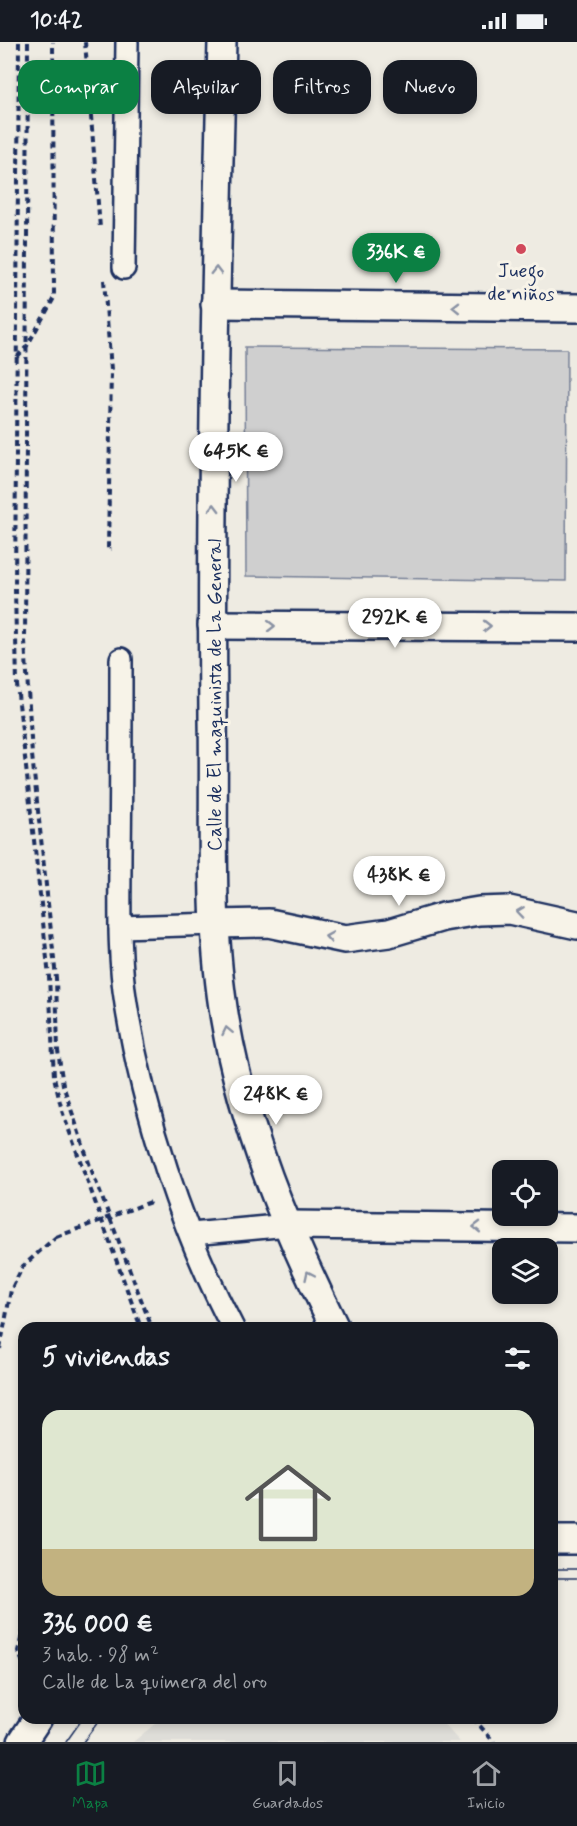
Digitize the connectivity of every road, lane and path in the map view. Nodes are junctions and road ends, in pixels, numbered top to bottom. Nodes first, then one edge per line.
1 (19, 42) edge
2 (28, 42) edge
3 (53, 42) edge
4 (85, 42) edge
5 (127, 42) edge
6 (222, 42) edge
7 (100, 230) dead end
8 (124, 268) dead end
9 (104, 276) dead end
10 (215, 304) junction
11 (577, 308) edge
12 (27, 346) junction
13 (17, 357) junction
14 (112, 549) dead end
15 (212, 625) junction
16 (577, 627) edge
17 (122, 659) dead end
18 (216, 924) junction
19 (577, 925) edge
20 (120, 927) junction
21 (153, 1201) dead end
22 (288, 1225) junction
23 (577, 1228) edge
24 (192, 1234) junction
25 (139, 1322) edge
26 (150, 1322) edge
27 (229, 1322) edge
28 (332, 1322) edge
29 (0, 1348) edge
30 (558, 1540) edge
31 (577, 1540) edge
32 (34, 1724) edge
33 (478, 1724) edge
34 (22, 1742) edge
35 (494, 1742) edge

1 - 13 path
2 - 12 path
3 - 12 path
4 - 7 path
5 - 8 street
10 -> 6 street, Calle de El maquinista de La General
9 - 14 path
11 -> 10 street
15 -> 10 street, Calle de El maquinista de La General
12 - 13 path
12 - 26 path
13 - 25 path
15 -> 16 street
15 - 18 street, Calle de El maquinista de La General
17 - 20 street
19 -> 18 street
18 - 20 street
22 -> 18 street, Calle de El maquinista de La General
20 - 24 street
21 - 29 path, bridge
23 -> 22 street
22 - 24 street
28 -> 22 street, Calle de El maquinista de La General
24 - 27 street
30 - 31 street
32 - 34 street
33 - 35 path

